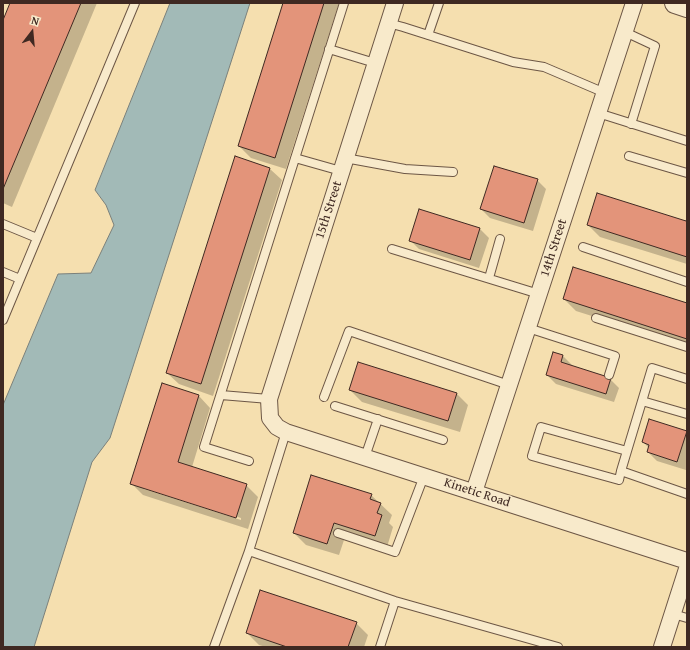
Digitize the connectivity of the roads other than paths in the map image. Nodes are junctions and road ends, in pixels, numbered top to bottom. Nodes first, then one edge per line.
1 (135, 3) edge
2 (344, 3) edge
3 (394, 3) edge
4 (439, 3) edge
5 (634, 3) edge
6 (675, 3) edge
7 (687, 7) edge
8 (388, 23) junction
9 (625, 32) junction
10 (428, 35) junction
11 (329, 49) junction
12 (375, 64) junction
13 (605, 93) junction
14 (598, 113) junction
15 (631, 124) junction
16 (687, 142) edge
17 (629, 156) dead end
18 (295, 158) junction
19 (343, 165) junction
20 (453, 172) dead end
21 (687, 173) edge
22 (3, 224) edge
23 (37, 238) junction
24 (500, 239) dead end
25 (583, 247) dead end
26 (392, 249) dead end
27 (3, 272) edge
28 (489, 278) junction
29 (20, 279) junction
30 (687, 282) edge
31 (539, 294) junction
32 (596, 318) dead end
33 (3, 320) edge
34 (528, 328) junction
35 (687, 347) edge
36 (609, 376) dead end
37 (687, 379) edge
38 (509, 385) junction
39 (221, 396) junction
40 (324, 397) dead end
41 (269, 399) junction
42 (642, 401) junction
43 (335, 406) dead end
44 (687, 414) edge
45 (270, 418) joint
46 (378, 419) junction
47 (286, 432) junction
48 (443, 440) dead end
49 (627, 451) junction
50 (365, 457) junction
51 (249, 461) dead end
52 (621, 471) junction
53 (424, 476) junction
54 (474, 492) junction
55 (687, 494) edge
56 (338, 533) dead end
57 (249, 551) junction
58 (687, 561) edge
59 (687, 569) edge
60 (395, 601) junction
61 (680, 616) edge
62 (214, 647) edge
63 (380, 647) edge
64 (558, 647) edge
65 (662, 647) edge

1 - 23 lane
2 - 11 lane
3 - 8 street, 15th Street
4 - 10 lane
5 - 9 street, 14th Street
6 - 7 street
8 - 10 lane
8 - 12 street, 15th Street
9 - 13 street, 14th Street
9 - 15 lane
10 - 13 lane
11 - 12 lane
11 - 18 lane
12 - 19 street, 15th Street
13 - 14 street, 14th Street
14 - 15 lane
14 - 31 street, 14th Street
15 - 16 lane
17 - 21 lane
18 - 19 lane
18 - 39 lane
19 - 20 lane
19 - 41 street, 15th Street
22 - 23 lane
23 - 29 lane
24 - 28 lane
25 - 30 lane
26 - 28 lane
27 - 29 lane
28 - 31 lane
29 - 33 lane
31 - 34 street, 14th Street
32 - 35 lane
34 - 36 lane
34 - 38 street, 14th Street
37 - 42 lane
38 - 40 lane
38 - 54 street, 14th Street
39 - 41 lane
39 - 51 lane
41 - 45 street, 15th Street
42 - 44 lane
42 - 49 lane
43 - 46 lane
45 - 47 street, Kinetic Road
46 - 48 lane
46 - 50 lane
47 - 50 street, Kinetic Road
47 - 57 lane
49 - 52 lane
49 - 52 lane
50 - 53 street, Kinetic Road
52 - 55 lane
53 - 54 street, Kinetic Road
53 - 56 lane
54 - 58 street, Kinetic Road
57 - 60 lane
57 - 62 lane
59 - 61 street
60 - 63 lane
60 - 64 lane
61 - 65 street

